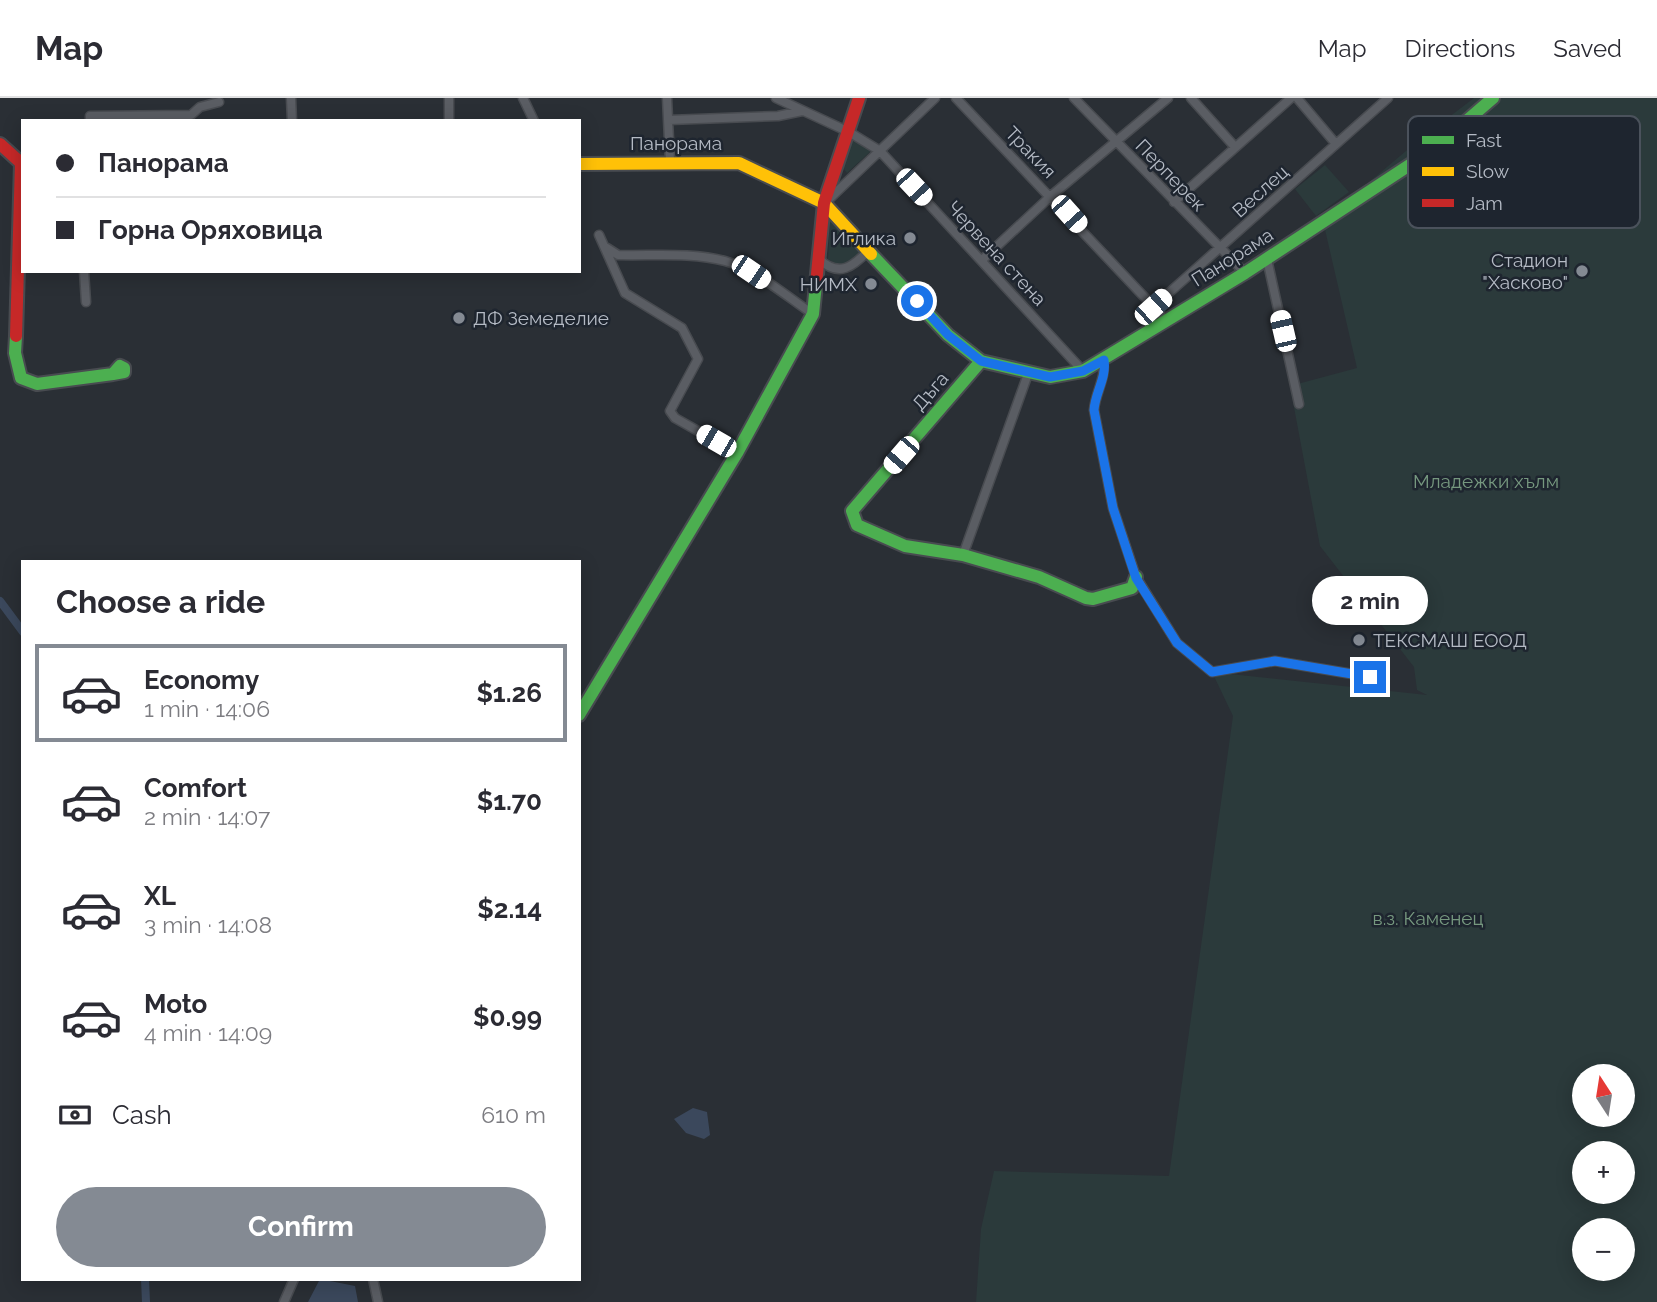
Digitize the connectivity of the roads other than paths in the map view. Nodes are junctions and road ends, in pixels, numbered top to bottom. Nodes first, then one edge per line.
1 (291, 98) edge
2 (449, 98) edge
3 (523, 98) edge
4 (667, 98) edge
5 (776, 98) edge
6 (859, 98) edge
7 (935, 98) edge
8 (956, 98) edge
9 (1074, 98) edge
10 (1168, 98) edge
11 (1191, 98) edge
12 (1291, 98) edge
13 (1297, 98) edge
14 (1388, 98) edge
15 (1493, 98) edge
16 (219, 102) dead end
17 (803, 111) junction
18 (1472, 116) edge
19 (191, 118) edge
20 (90, 119) edge
21 (292, 119) edge
22 (449, 119) edge
23 (533, 119) edge
24 (669, 120) junction
25 (849, 132) junction
26 (1116, 141) junction
27 (0, 144) edge
28 (1336, 144) junction
29 (1235, 147) junction
30 (880, 151) junction
31 (670, 161) junction
32 (21, 162) edge
33 (581, 164) edge
34 (1408, 166) edge
35 (1052, 195) junction
36 (1174, 202) junction
37 (824, 203) junction
38 (599, 235) dead end
39 (21, 237) edge
40 (607, 248) junction
41 (1220, 248) junction
42 (870, 249) junction
43 (819, 259) junction
44 (1267, 259) junction
45 (982, 260) junction
46 (85, 273) edge
47 (1245, 273) junction
48 (86, 302) dead end
49 (1153, 307) junction
50 (813, 314) junction
51 (1167, 321) junction
52 (1104, 360) junction
53 (981, 361) junction
54 (1083, 371) junction
55 (1027, 373) junction
56 (113, 374) dead end
57 (1299, 404) dead end
58 (737, 453) junction
59 (963, 555) junction
60 (1136, 578) junction
61 (1370, 677) dead end
62 (581, 712) edge
63 (293, 1281) edge
64 (373, 1281) edge
65 (284, 1302) edge
66 (378, 1302) edge

1 - 21 street
2 - 22 street
3 - 23 street
4 - 24 street
5 - 17 street, Червена стена
6 - 25 street
7 - 30 street
8 - 35 street, Тракия
9 - 26 street, Перперек
10 - 26 street
11 - 29 street
12 - 29 street
13 - 28 street
14 - 28 street, Веслец
15 - 18 street, Панорама
16 - 19 street
17 - 24 street
17 - 25 street, Червена стена
19 - 20 street
24 - 31 street
25 - 30 street, Червена стена
25 - 37 street
26 - 35 street
26 - 36 street, Перперек
27 - 32 street
28 - 41 street, Веслец
29 - 36 street
30 - 37 street
30 - 45 street, Червена стена
31 - 33 street, Панорама
31 - 37 street, Панорама
34 - 44 street, Панорама
35 - 45 street
35 - 49 street, Тракия
36 - 41 street, Перперек
37 - 42 street, Панорама
37 - 43 street
38 - 40 street
39 - 56 street
40 - 50 street
40 - 58 street
41 - 47 street, Перперек
41 - 49 street, Веслец
42 - 43 street
42 - 53 street, Панорама
43 - 50 street
44 - 47 street, Панорама
44 - 57 street
45 - 54 street, Червена стена
46 - 48 street
47 - 51 street, Панорама
49 - 51 street, Тракия
50 - 58 street
51 - 52 street, Панорама
52 - 54 street, Панорама
52 - 60 street
53 - 55 street, Панорама
53 - 59 street, Дъга
54 - 55 street, Панорама
55 - 59 street
58 - 62 street
59 - 60 street
60 - 61 street
63 - 65 street
64 - 66 street

